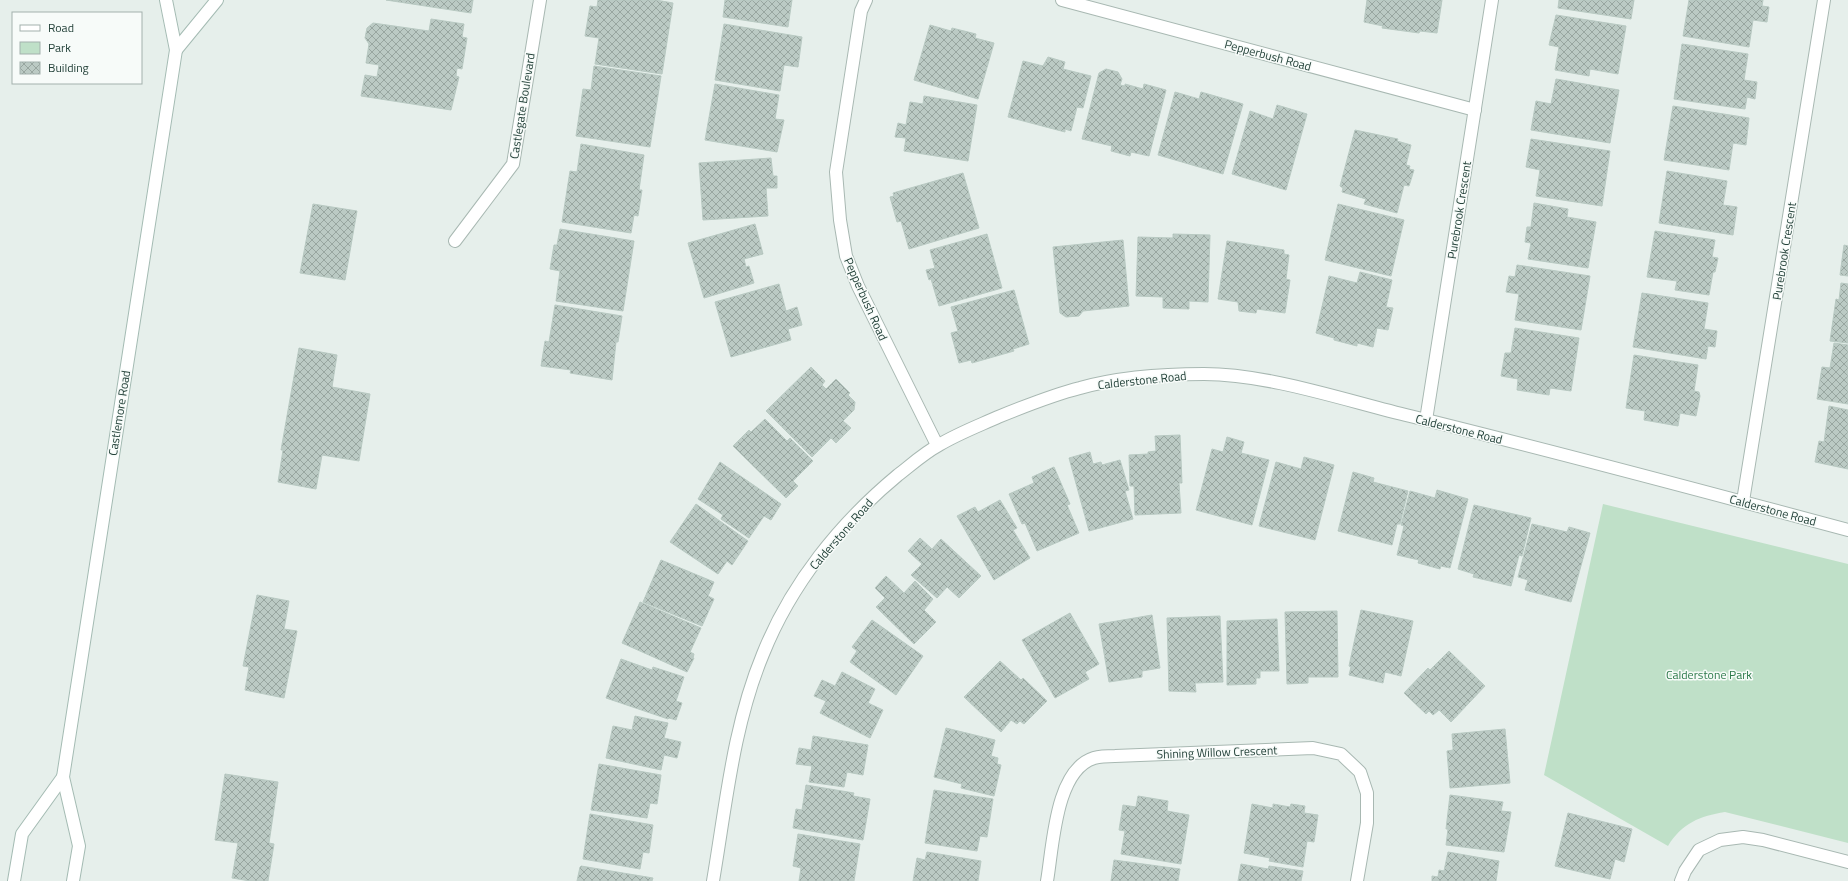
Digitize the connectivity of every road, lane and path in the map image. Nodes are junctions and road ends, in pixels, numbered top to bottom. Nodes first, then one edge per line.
1 (166, 0) edge
2 (217, 0) edge
3 (540, 0) edge
4 (866, 0) edge
5 (1062, 0) edge
6 (1492, 0) edge
7 (1824, 0) edge
8 (176, 50) junction
9 (1475, 110) junction
10 (455, 241) dead end
11 (1426, 420) junction
12 (937, 445) junction
13 (1743, 502) junction
14 (1848, 530) edge
15 (63, 777) junction
16 (1848, 862) edge
17 (14, 881) edge
18 (73, 881) edge
19 (713, 881) edge
20 (1047, 881) edge
21 (1357, 881) edge
22 (1681, 881) edge

1 - 8 street, Castlemore Road
2 - 8 street
3 - 10 street, Castlegate Boulevard
4 - 12 street, Pepperbush Road
5 - 9 street, Pepperbush Road
6 - 9 street, Purebrook Crescent
7 - 13 street, Purebrook Crescent
8 - 15 street, Castlemore Road
9 - 11 street, Purebrook Crescent
11 - 12 street, Calderstone Road
11 - 13 street, Calderstone Road
12 - 19 street, Calderstone Road
13 - 14 street, Calderstone Road
15 - 17 street, Castlemore Road
15 - 18 street, Castlemore Road
16 - 22 street
20 - 21 street, Shining Willow Crescent

